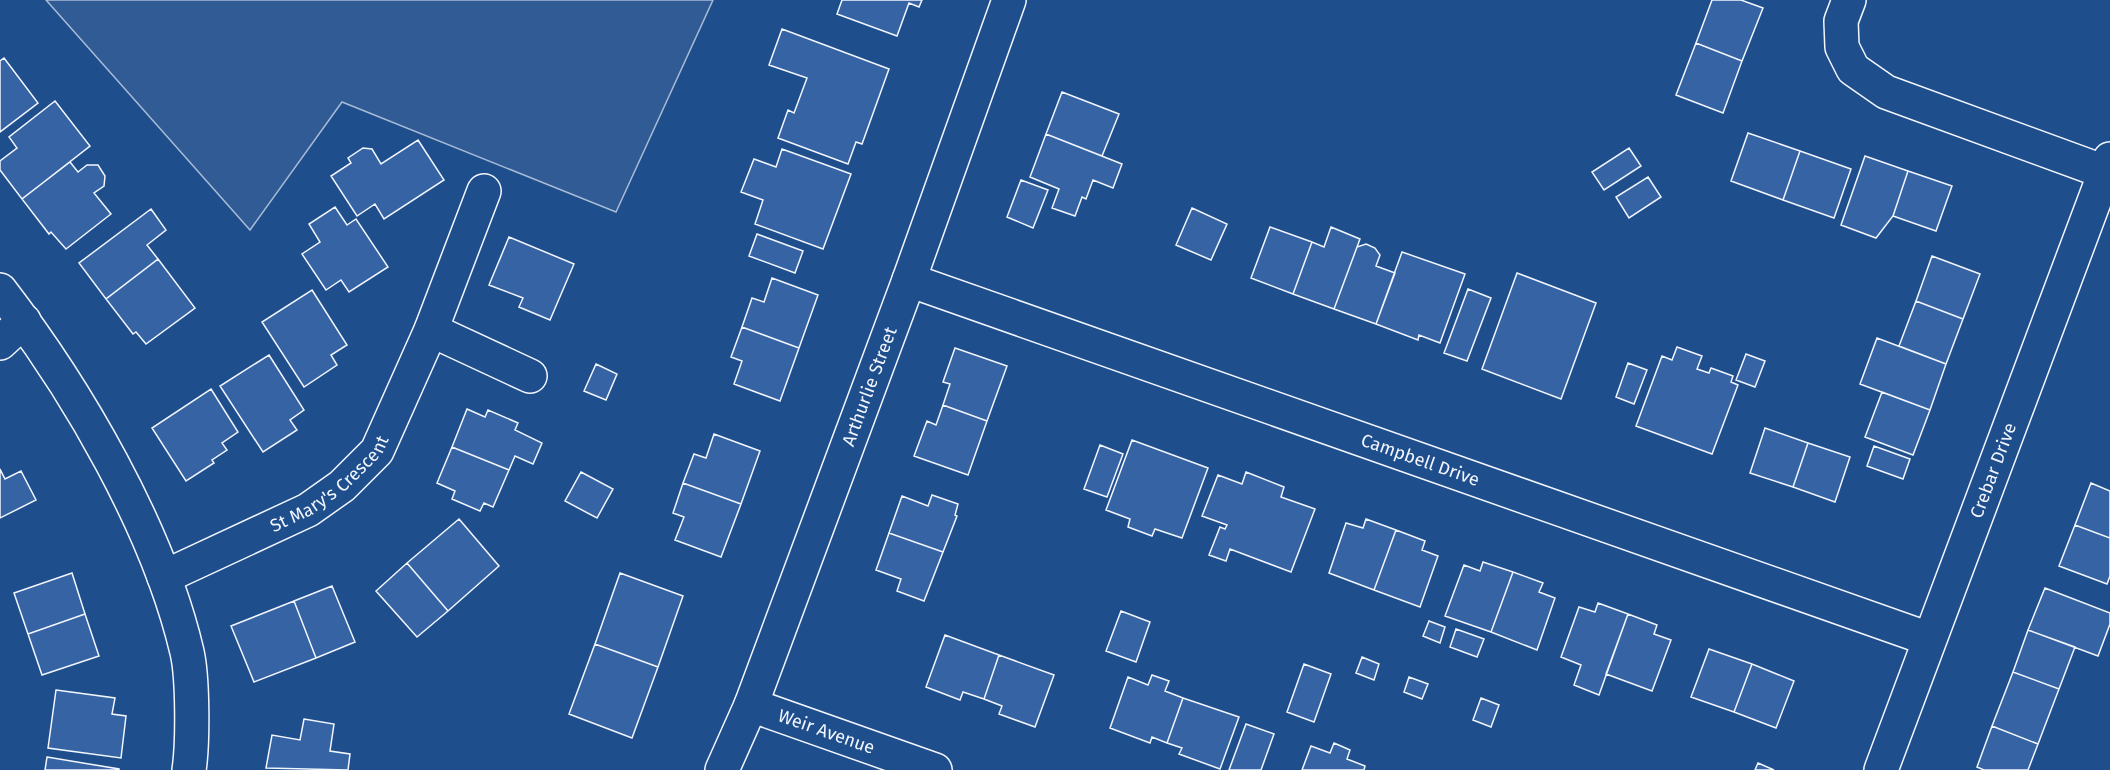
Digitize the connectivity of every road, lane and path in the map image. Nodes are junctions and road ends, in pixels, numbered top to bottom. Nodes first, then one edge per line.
1 (1010, 0) edge
2 (1849, 0) edge
3 (2107, 165) edge
4 (484, 191) dead end
5 (909, 280) junction
6 (0, 290) edge
7 (24, 321) junction
8 (431, 330) junction
9 (0, 343) edge
10 (530, 376) dead end
11 (164, 577) junction
12 (1929, 639) junction
13 (751, 705) junction
14 (189, 770) edge
15 (722, 770) edge
16 (935, 770) edge
17 (1881, 770) edge

1 - 5 street, Arthurlie Street
2 - 3 street, Crebar Drive
3 - 12 street, Crebar Drive
4 - 8 street, St Mary's Crescent
5 - 12 street, Campbell Drive
5 - 13 street, Arthurlie Street
6 - 7 street
7 - 9 street
7 - 11 street
8 - 10 street
8 - 11 street, St Mary's Crescent
11 - 14 street
12 - 17 street, Crebar Drive
13 - 15 street, Arthurlie Street
13 - 16 street, Weir Avenue

